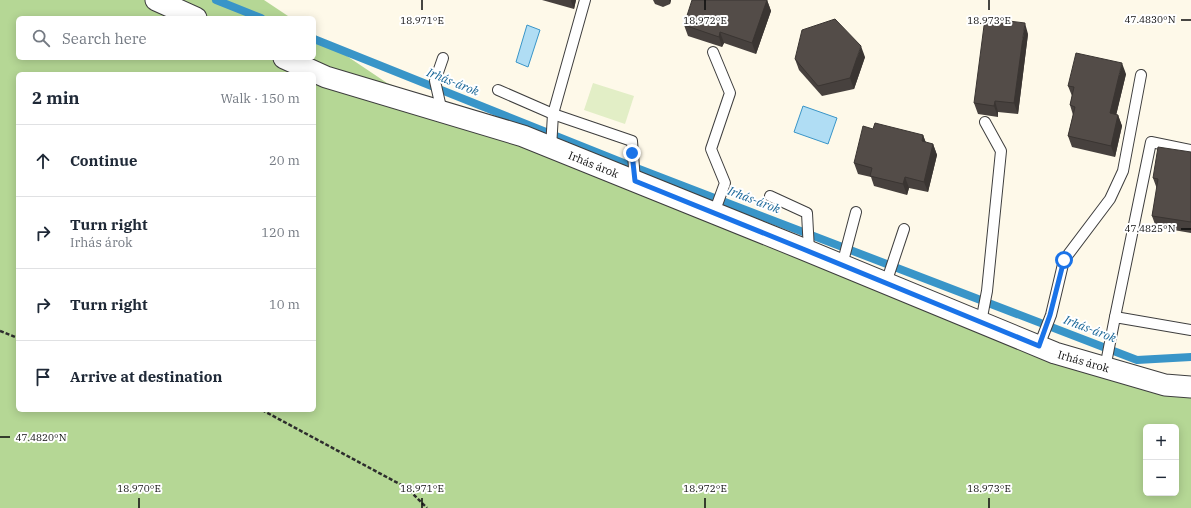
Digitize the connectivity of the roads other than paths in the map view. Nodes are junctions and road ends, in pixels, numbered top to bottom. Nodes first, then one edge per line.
1 (156, 0) edge
2 (585, 0) edge
3 (192, 16) edge
4 (713, 52) edge
5 (443, 58) dead end
6 (288, 60) edge
7 (315, 72) edge
8 (316, 72) edge
9 (1140, 75) dead end
10 (498, 90) dead end
11 (442, 112) junction
12 (553, 114) junction
13 (985, 122) edge
14 (551, 148) junction
15 (1191, 150) edge
16 (635, 181) junction
17 (770, 196) dead end
18 (856, 212) dead end
19 (714, 213) junction
20 (904, 229) dead end
21 (808, 251) junction
22 (842, 265) junction
23 (886, 283) junction
24 (1115, 317) junction
25 (981, 322) junction
26 (1191, 330) edge
27 (1039, 346) junction
28 (1105, 368) junction
29 (1191, 387) edge

1 - 3 street
2 - 12 lane
4 - 19 lane
5 - 11 lane
6 - 7 street, Irhás árok
8 - 11 street, Irhás árok
9 - 27 lane
10 - 12 lane
11 - 14 street, Irhás árok
12 - 14 lane
12 - 16 lane
13 - 25 lane
14 - 16 street, Irhás árok
15 - 24 lane
16 - 19 street, Irhás árok
17 - 21 lane
18 - 22 lane
19 - 21 street, Irhás árok
20 - 23 lane
21 - 22 street, Irhás árok
22 - 23 street, Irhás árok
23 - 25 street, Irhás árok
24 - 26 lane
24 - 28 lane
25 - 27 street, Irhás árok
27 - 28 street, Irhás árok
28 - 29 street, Irhás árok

